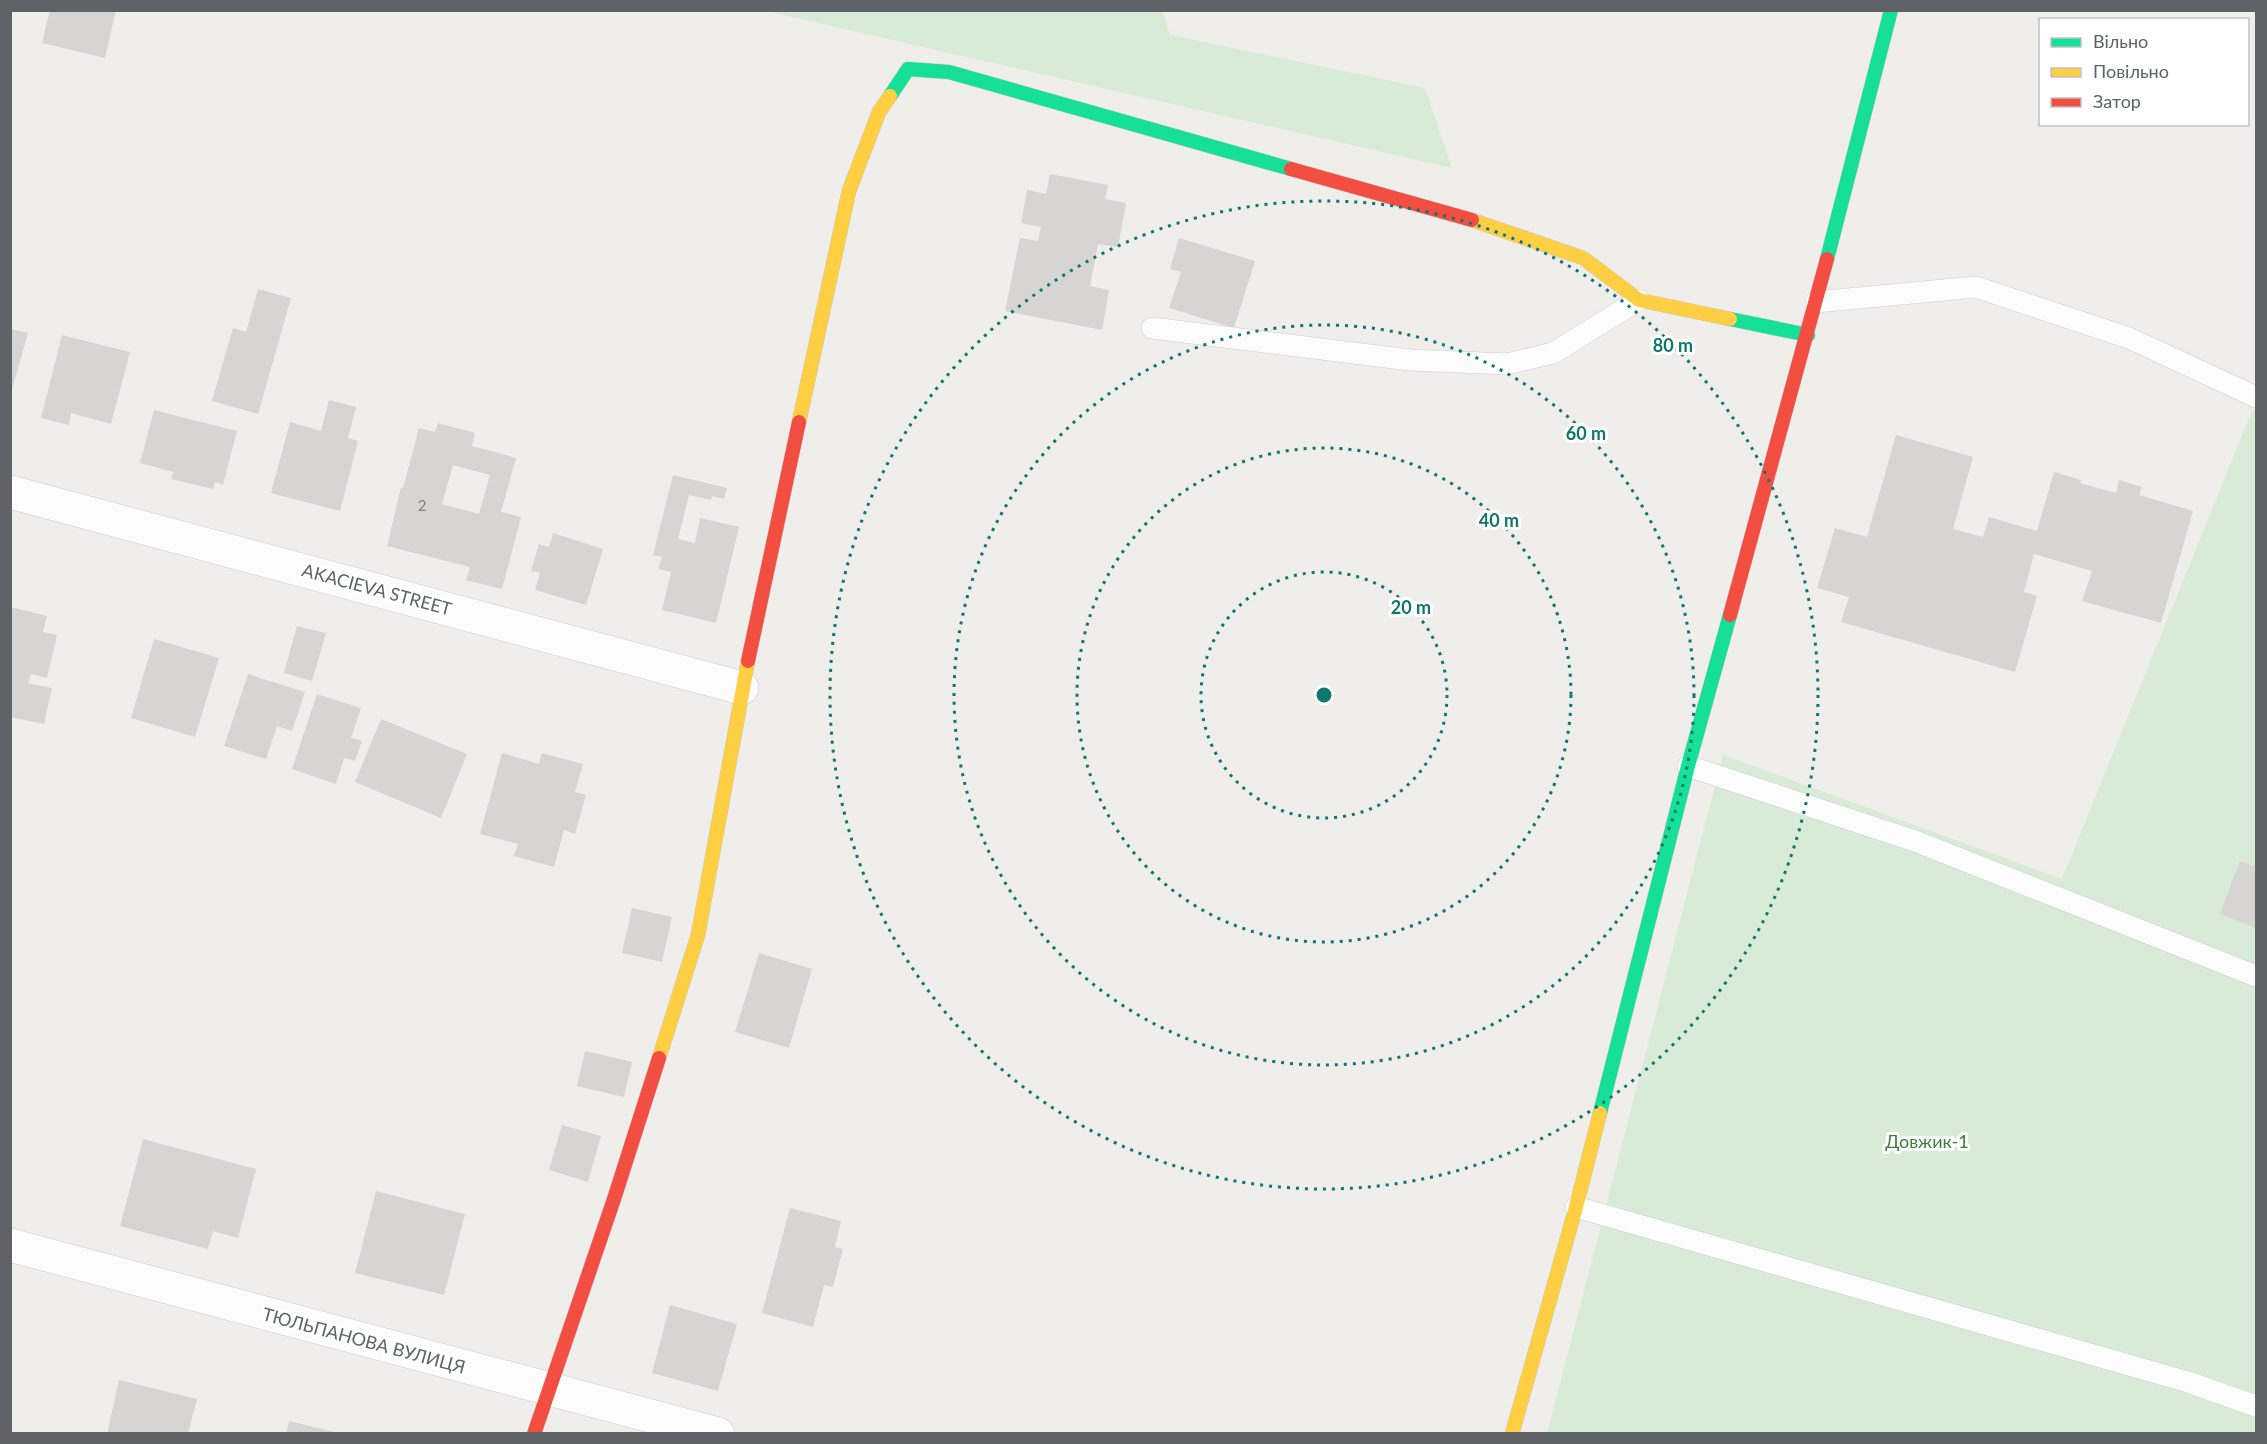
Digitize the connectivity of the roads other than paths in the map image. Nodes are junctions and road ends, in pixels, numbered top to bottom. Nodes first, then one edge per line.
1 (1892, 10) edge
2 (1640, 300) junction
3 (1816, 302) junction
4 (1152, 328) dead end
5 (1808, 335) junction
6 (2256, 397) edge
7 (10, 492) edge
8 (742, 688) junction
9 (1688, 766) junction
10 (2256, 976) edge
11 (1576, 1207) junction
12 (10, 1245) edge
13 (549, 1389) junction
14 (2256, 1406) edge
15 (534, 1434) edge
16 (718, 1434) edge
17 (1512, 1434) edge

1 - 3 street
2 - 4 lane
2 - 5 street
2 - 8 street
3 - 5 street
3 - 6 lane
5 - 9 street
7 - 8 street, AKACIEVA STREET
8 - 13 street
9 - 10 lane
9 - 11 street
11 - 14 lane
11 - 17 street
12 - 13 street, ТЮЛЬПАНОВА ВУЛИЦЯ
13 - 15 street
13 - 16 street, ТЮЛЬПАНОВА ВУЛИЦЯ

